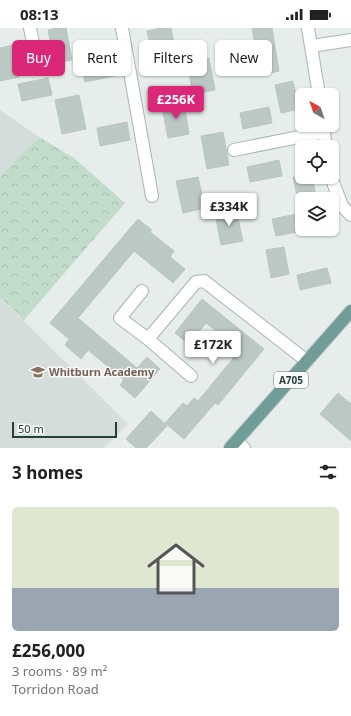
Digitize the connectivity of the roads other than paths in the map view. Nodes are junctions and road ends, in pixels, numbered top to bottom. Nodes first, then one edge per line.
1 (30, 28) edge
2 (122, 28) edge
3 (308, 28) edge
4 (33, 40) edge
5 (351, 40) edge
6 (312, 46) junction
7 (318, 88) edge
8 (308, 132) edge
9 (234, 150) dead end
10 (334, 184) edge
11 (152, 196) dead end
12 (351, 216) edge
13 (142, 291) dead end
14 (349, 317) edge
15 (148, 339) junction
16 (307, 361) junction
17 (191, 376) dead end
18 (236, 446) edge

1 - 4 street
2 - 11 street
3 - 6 street
5 - 6 street
6 - 7 street
8 - 9 street
10 - 12 street
13 - 15 street
14 - 16 main road, A705
15 - 16 street
15 - 17 street
16 - 18 main road, A705

